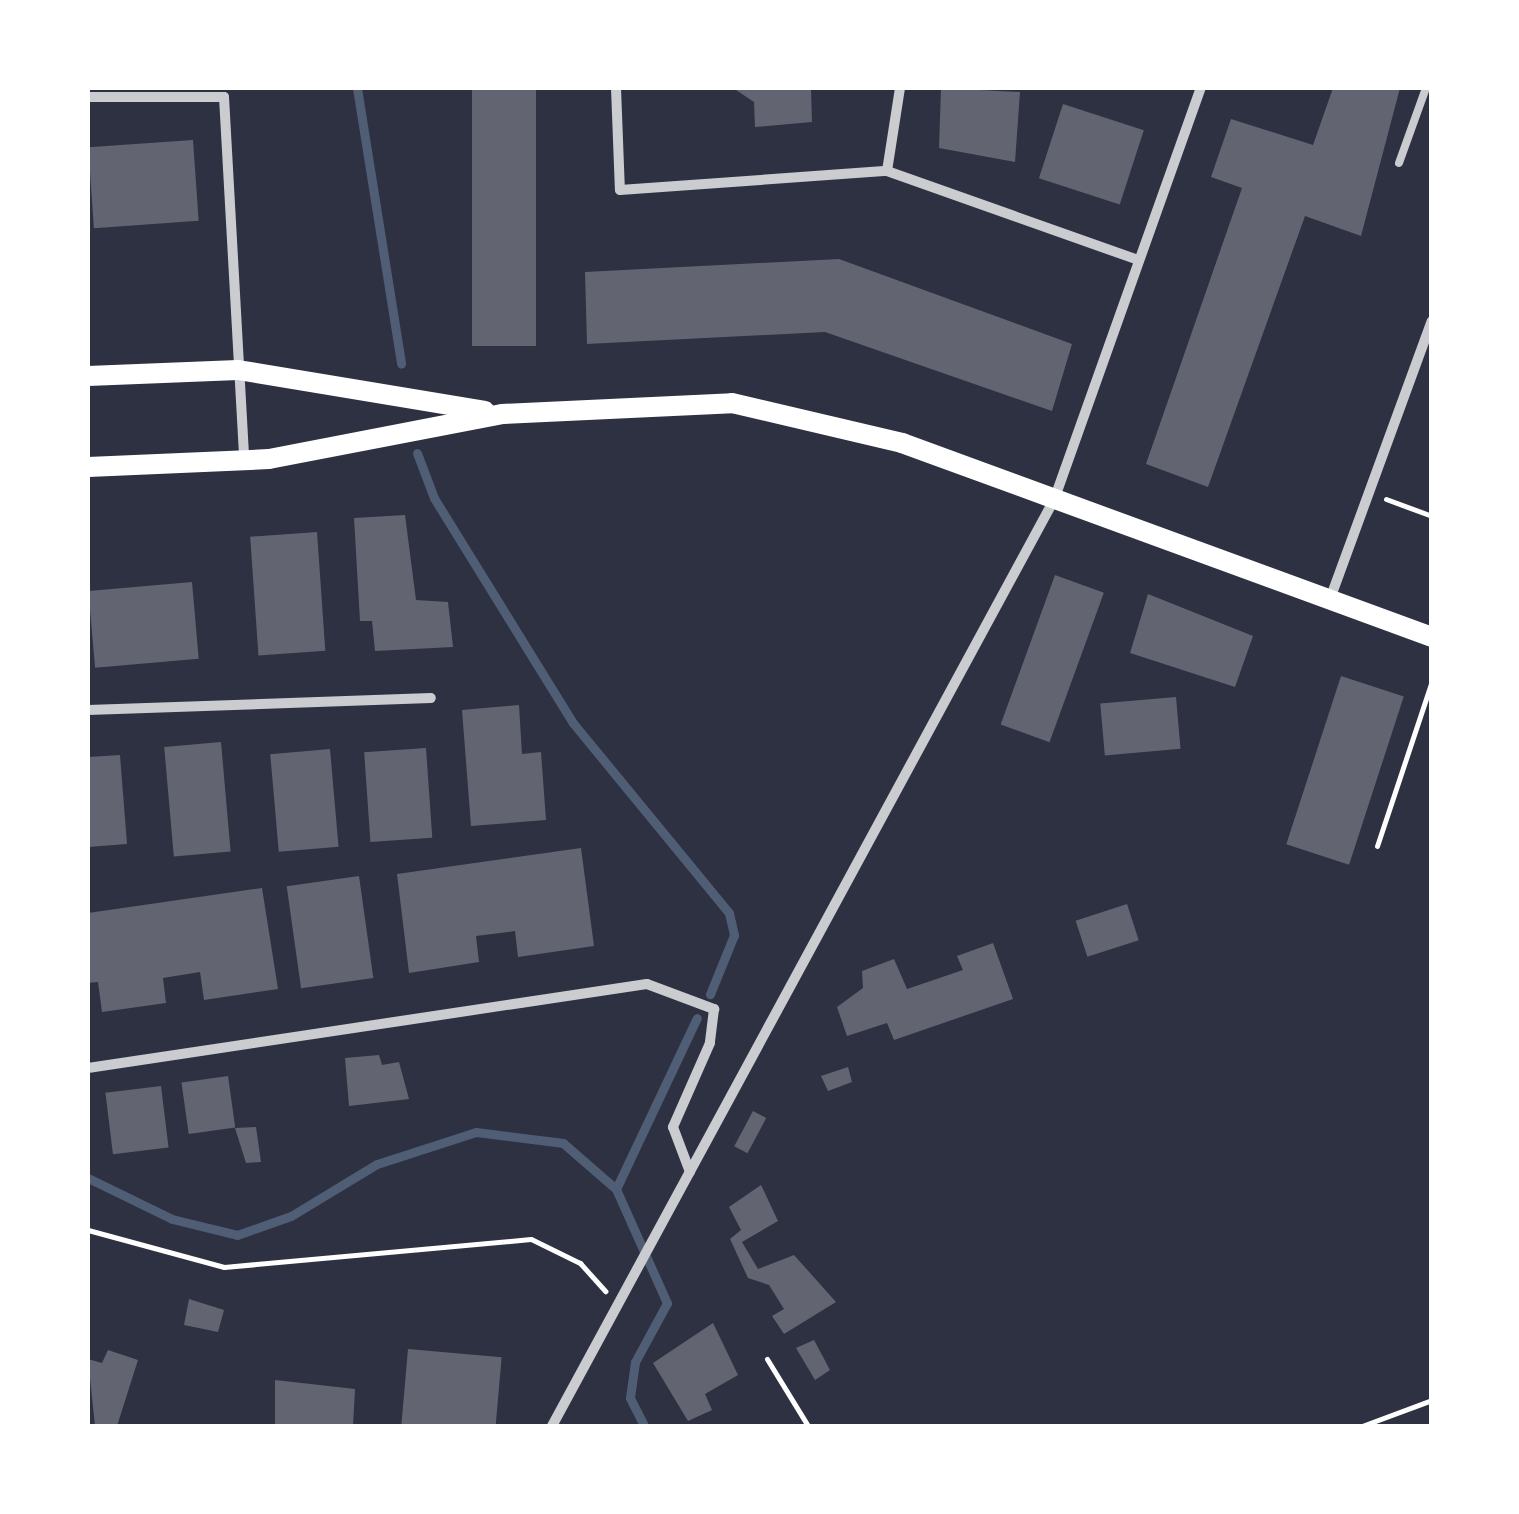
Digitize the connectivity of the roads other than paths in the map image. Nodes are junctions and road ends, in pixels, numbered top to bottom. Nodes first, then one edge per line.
1 (616, 88) edge
2 (900, 88) edge
3 (1201, 88) edge
4 (1426, 88) edge
5 (88, 97) edge
6 (1400, 163) dead end
7 (887, 171) junction
8 (1139, 260) junction
9 (1432, 321) edge
10 (238, 370) junction
11 (88, 376) edge
12 (502, 414) junction
13 (244, 460) junction
14 (88, 467) edge
15 (1054, 500) junction
16 (1330, 600) junction
17 (1432, 637) edge
18 (431, 698) dead end
19 (88, 710) edge
20 (88, 1068) edge
21 (690, 1172) junction
22 (552, 1426) edge

1 - 7 street
2 - 7 street
3 - 8 street
4 - 6 lane
5 - 10 street
7 - 8 street
8 - 15 street
9 - 16 street
10 - 11 main road
10 - 12 main road
10 - 13 street
12 - 13 main road
12 - 15 main road
13 - 14 main road
15 - 16 main road
15 - 21 street
16 - 17 main road
18 - 19 street
20 - 21 street
21 - 22 street

